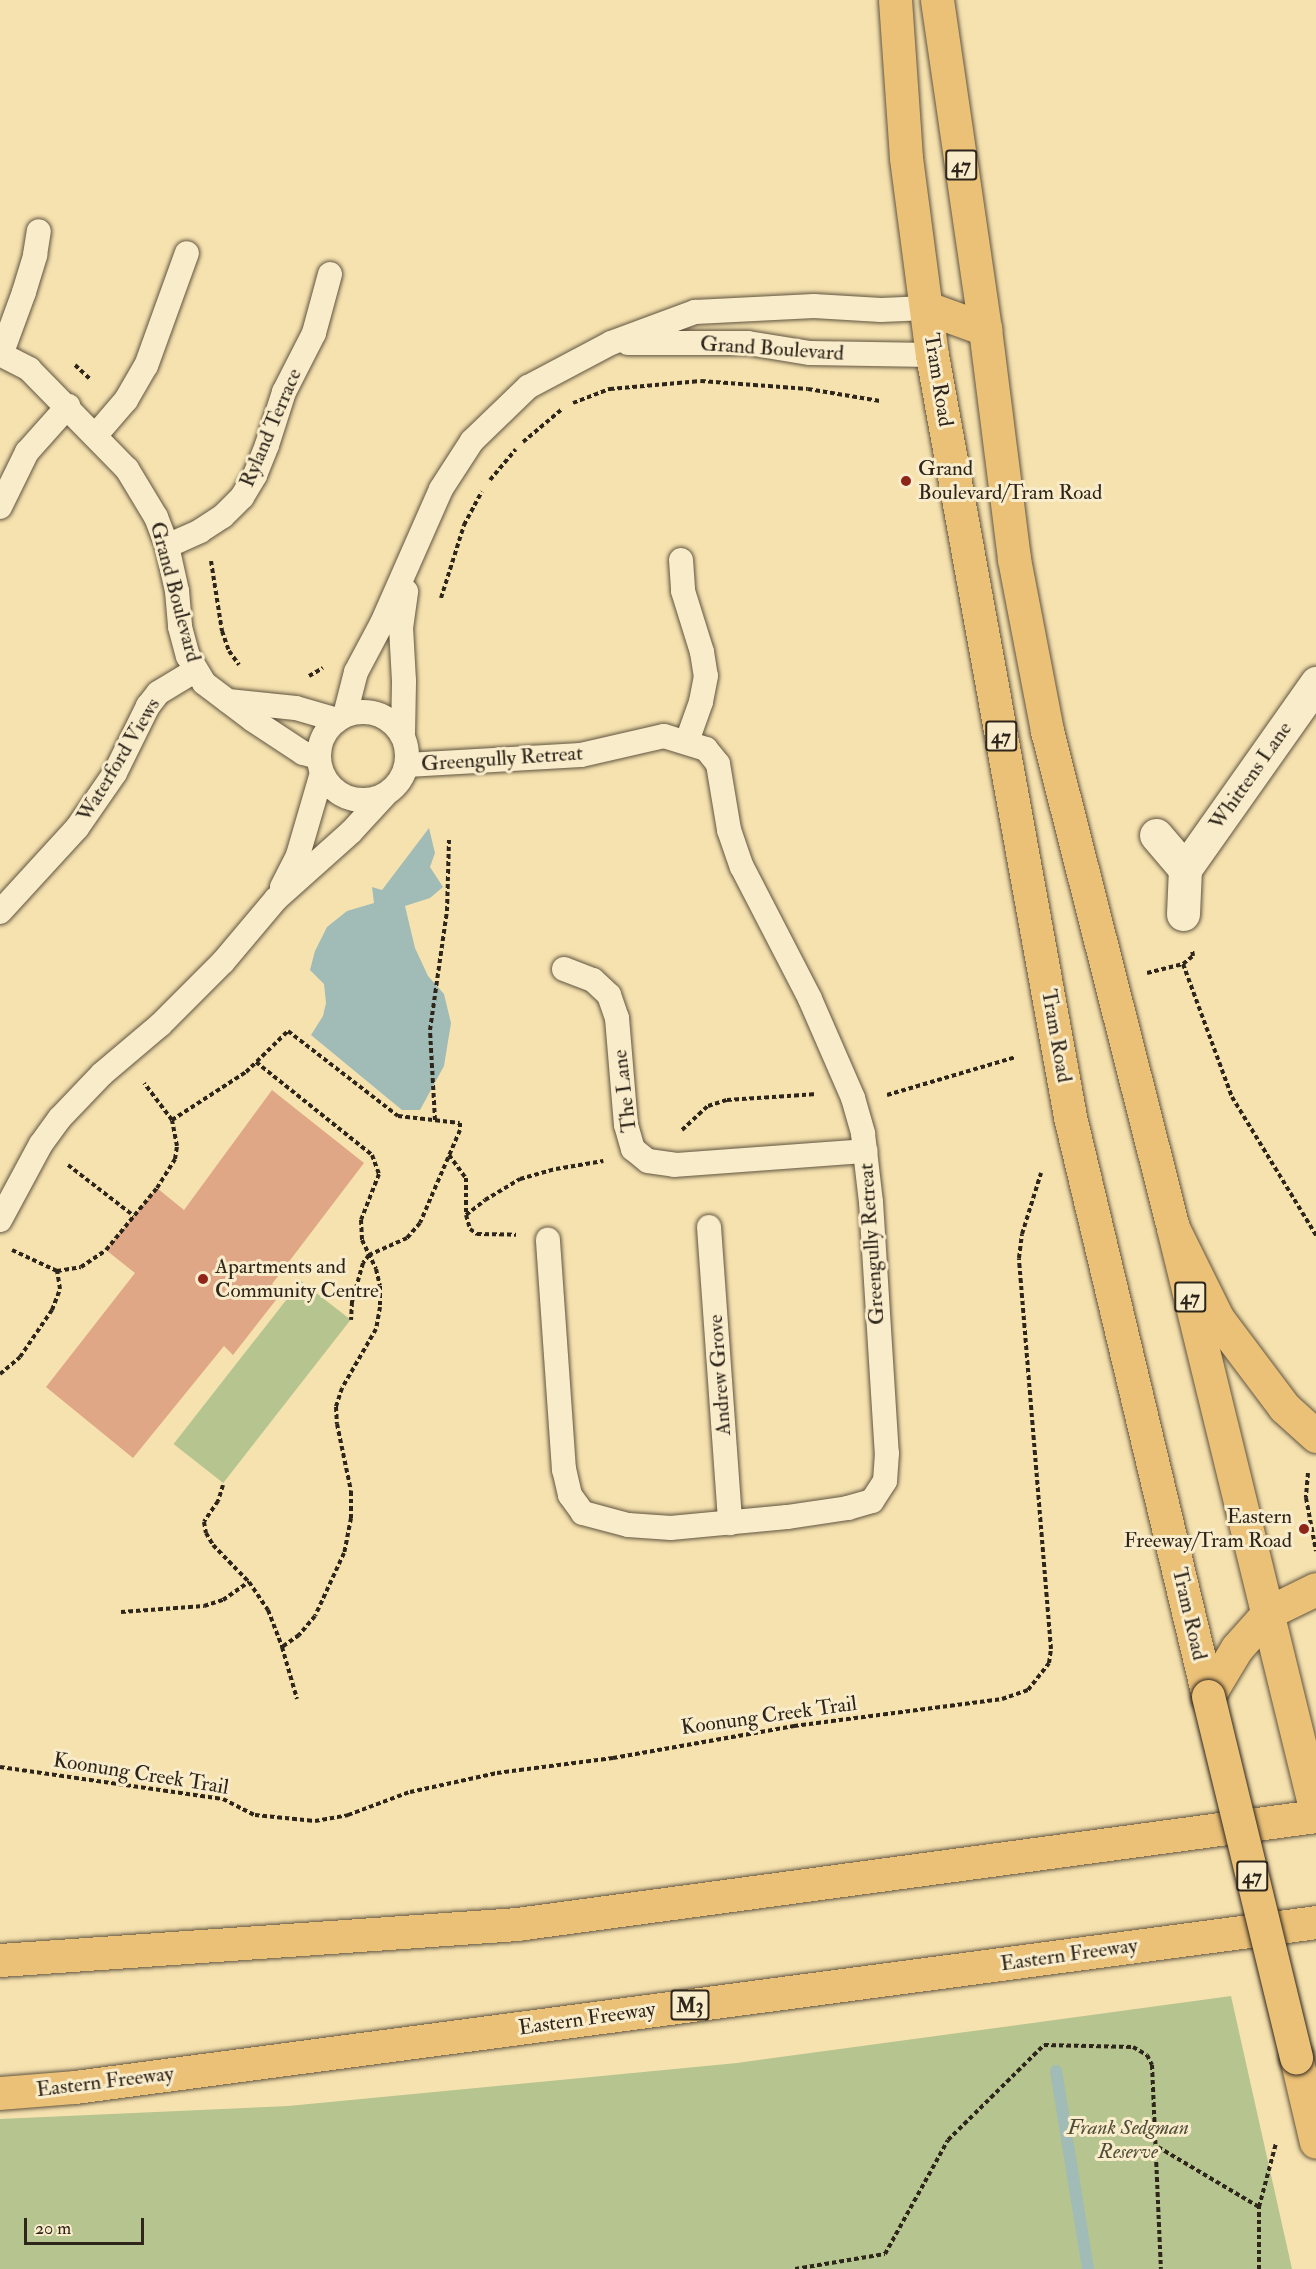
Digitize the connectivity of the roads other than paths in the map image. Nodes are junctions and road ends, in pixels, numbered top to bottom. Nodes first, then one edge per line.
1 (895, 0) edge
2 (937, 0) edge
3 (39, 231) dead end
4 (187, 254) dead end
5 (330, 274) dead end
6 (927, 308) junction
7 (985, 329) junction
8 (611, 343) junction
9 (0, 355) edge
10 (932, 355) junction
11 (68, 406) junction
12 (95, 436) junction
13 (0, 507) edge
14 (167, 546) junction
15 (681, 560) dead end
16 (409, 564) junction
17 (196, 670) junction
18 (1316, 683) edge
19 (228, 701) junction
20 (341, 718) junction
21 (403, 735) junction
22 (687, 741) junction
23 (320, 765) junction
24 (407, 765) junction
25 (385, 795) junction
26 (1156, 835) dead end
27 (1185, 869) junction
28 (276, 899) junction
29 (0, 912) edge
30 (1183, 914) dead end
31 (564, 969) dead end
32 (865, 1151) junction
33 (0, 1220) edge
34 (709, 1227) dead end
35 (1173, 1228) junction
36 (548, 1240) road end
37 (1316, 1436) edge
38 (730, 1522) junction
39 (1316, 1588) edge
40 (1269, 1612) junction
41 (1208, 1696) junction
42 (1316, 1814) edge
43 (1316, 1922) edge
44 (0, 1960) edge
45 (1296, 2057) junction
46 (0, 2093) edge
47 (1316, 2093) edge
48 (1316, 2142) edge

1 - 6 main road, Tram Road / 47
2 - 7 main road, 47
3 - 9 lane
4 - 12 lane
5 - 14 lane, Ryland Terrace
6 - 7 main road
6 - 8 lane, Grand Boulevard
6 - 10 main road, Tram Road / 47
7 - 10 main road
7 - 35 main road, 47
8 - 10 lane, Grand Boulevard
8 - 16 lane, Grand Boulevard
9 - 11 lane, Grand Boulevard
10 - 41 main road, Tram Road / 47
11 - 12 lane, Grand Boulevard
11 - 13 lane
12 - 14 lane, Grand Boulevard
14 - 17 lane, Grand Boulevard
15 - 22 lane
16 - 20 lane, Grand Boulevard
16 - 21 lane, Grand Boulevard
17 - 19 lane, Grand Boulevard
17 - 29 lane, Waterford Views
18 - 27 street, Whittens Lane
19 - 20 lane
19 - 23 lane, Grand Boulevard
20 - 21 lane
20 - 23 lane
21 - 24 lane
22 - 24 lane, Greengully Retreat
22 - 32 lane, Greengully Retreat
23 - 25 lane
23 - 28 lane
24 - 25 lane
25 - 28 lane
26 - 27 street
27 - 30 street
28 - 33 lane
31 - 32 lane, The Lane
32 - 38 lane, Greengully Retreat
34 - 38 lane, Andrew Grove
35 - 37 main road
35 - 40 main road, 47
36 - 38 lane, Greengully Retreat
39 - 40 main road
40 - 41 main road
40 - 42 main road, 47
41 - 45 main road, Tram Road / 47, bridge
42 - 44 main road
43 - 46 main road, Eastern Freeway / M3
45 - 47 main road
45 - 48 main road, 47

